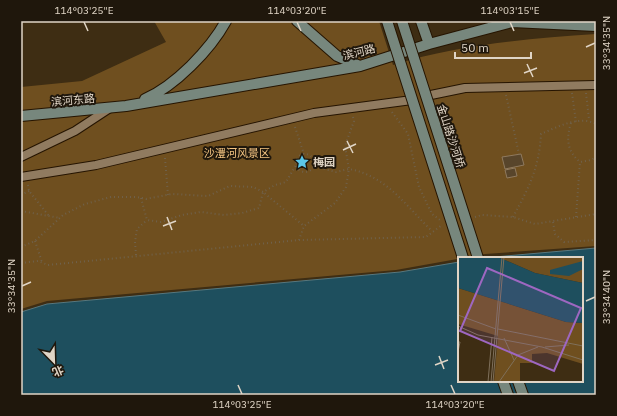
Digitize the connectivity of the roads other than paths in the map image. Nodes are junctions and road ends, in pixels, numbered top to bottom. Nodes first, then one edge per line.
1 (226, 21) edge
2 (297, 21) edge
3 (387, 21) edge
4 (402, 21) edge
5 (421, 21) edge
6 (593, 27) edge
7 (429, 44) junction
8 (360, 66) junction
9 (596, 85) edge
10 (426, 96) junction
11 (412, 100) junction
12 (126, 106) junction
13 (110, 108) junction
14 (21, 116) edge
15 (21, 157) edge
16 (24, 176) edge
17 (463, 257) edge
18 (478, 257) edge
19 (503, 382) edge
20 (518, 382) edge
21 (508, 395) edge
22 (523, 395) edge

1 - 12 street
2 - 8 street
3 - 11 street, bridge
4 - 10 street, 金山路沙河桥, bridge
5 - 7 street
6 - 7 street, 滨河路
7 - 8 street, 滨河路
8 - 12 street, 滨河路
9 - 10 street
10 - 18 street, 金山路沙河桥, bridge
11 - 16 street
11 - 17 street, bridge
12 - 13 street, 滨河东路
13 - 14 street, 滨河东路
13 - 15 street
19 - 21 street
20 - 22 street

